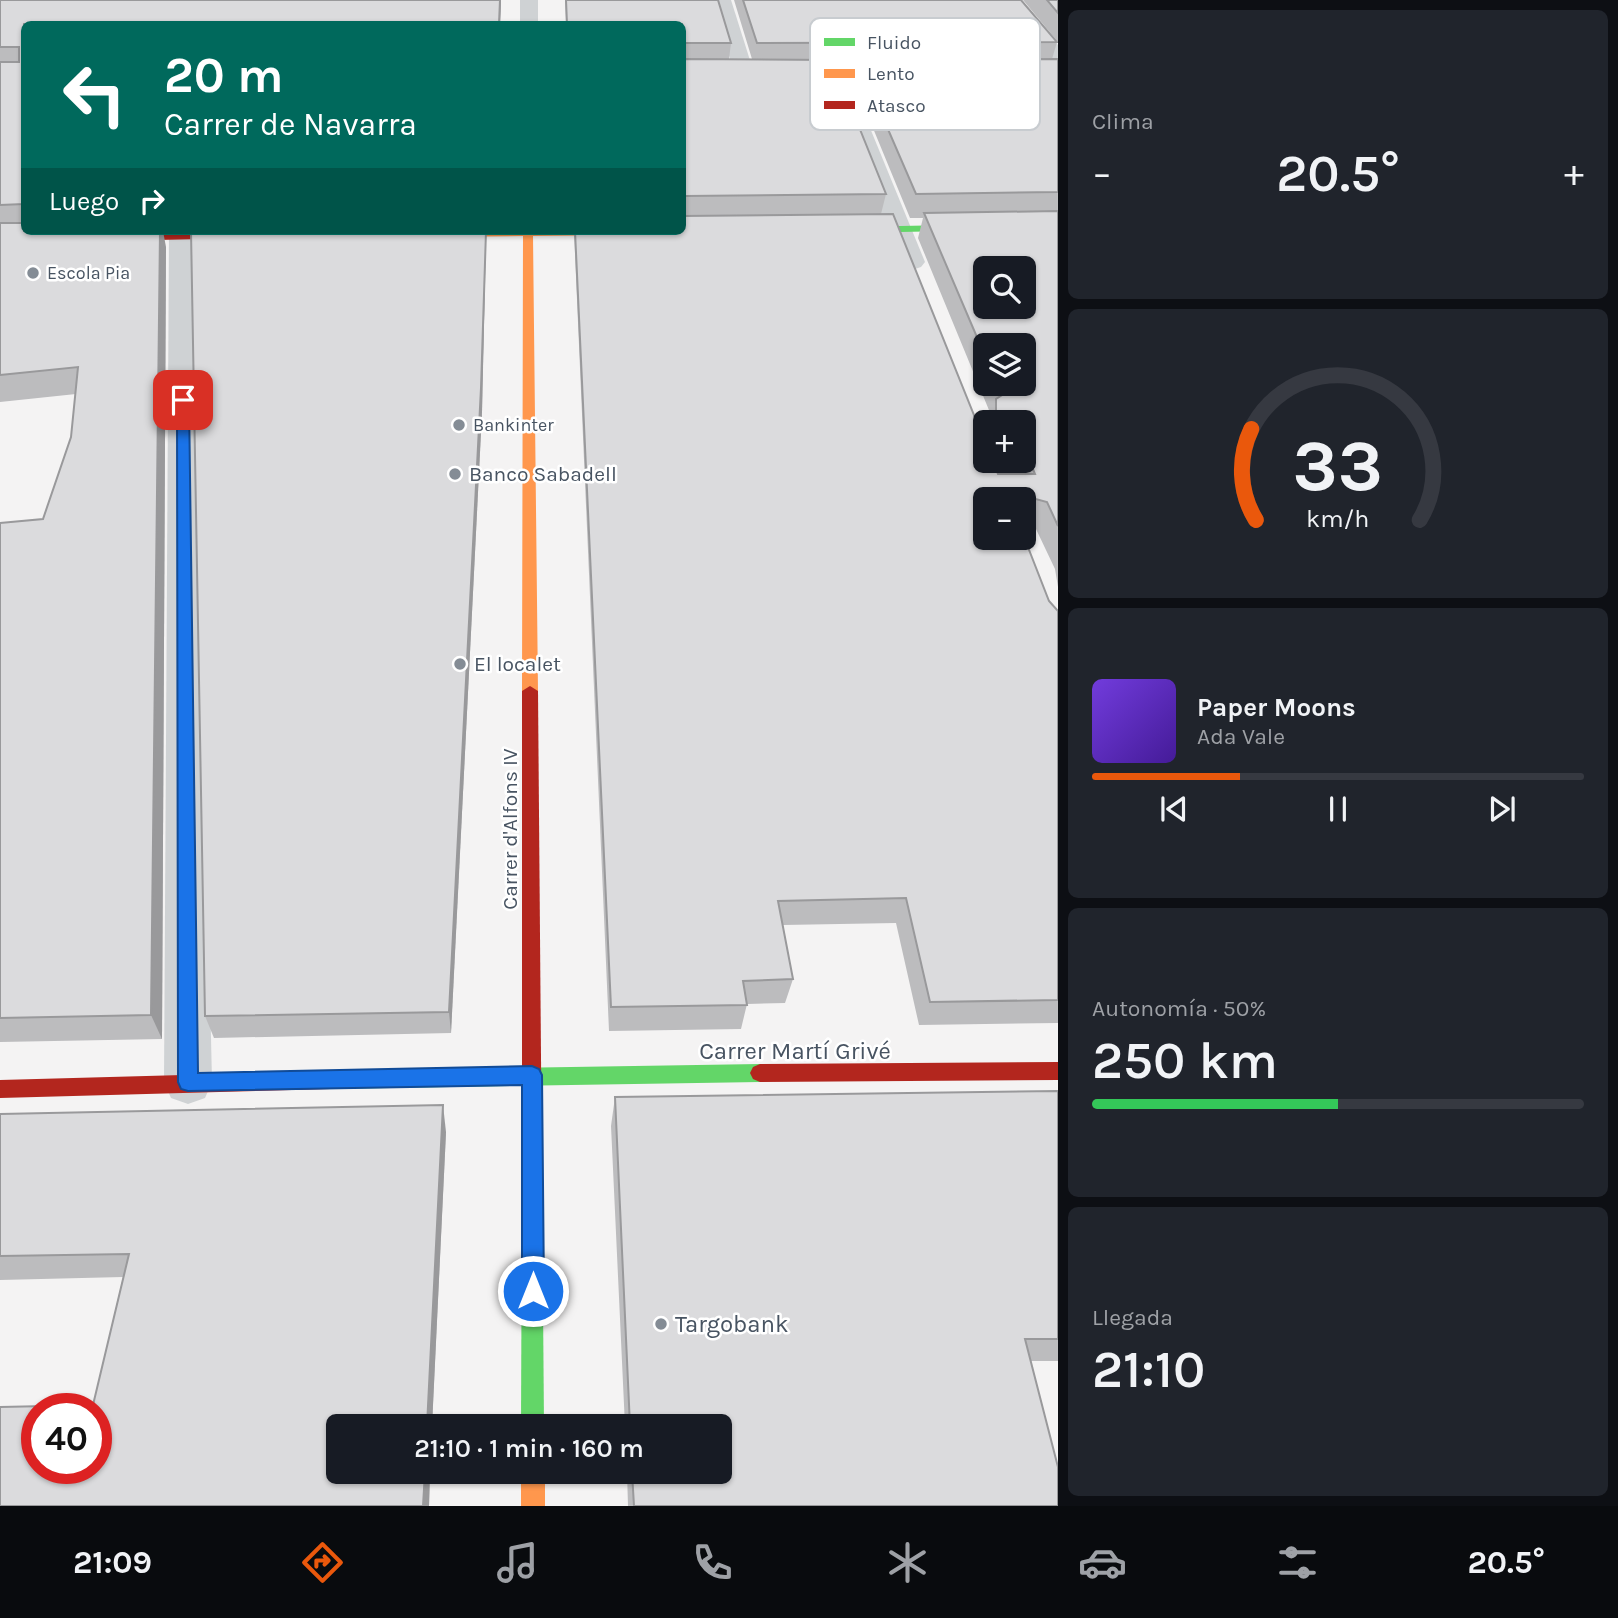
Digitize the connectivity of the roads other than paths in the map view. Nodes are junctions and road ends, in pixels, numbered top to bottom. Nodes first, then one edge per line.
1 (529, 0) edge
2 (722, 0) edge
3 (1010, 0) edge
4 (1022, 18) edge
5 (529, 21) edge
6 (1040, 47) edge
7 (1053, 67) edge
8 (720, 73) edge
9 (860, 130) edge
10 (1058, 226) edge
11 (900, 229) junction
12 (831, 230) edge
13 (160, 235) edge
14 (181, 235) edge
15 (223, 235) edge
16 (528, 235) edge
17 (265, 236) edge
18 (98, 238) edge
19 (921, 284) edge
20 (1058, 1071) edge
21 (532, 1075) junction
22 (188, 1082) junction
23 (0, 1089) edge
24 (533, 1414) edge
25 (533, 1484) edge
26 (533, 1506) edge

1 - 5 street
2 - 8 street
3 - 4 street
6 - 7 street
9 - 11 street
10 - 11 street
11 - 12 street
11 - 19 street
13 - 18 street
14 - 22 street
15 - 17 street
16 - 21 street, Carrer d'Alfons IV
20 - 21 street, Carrer Martí Grivé
21 - 22 street, Carrer Martí Grivé
21 - 24 street, Carrer d'Alfons IV
22 - 23 street, Carrer Martí Grivé
25 - 26 street

